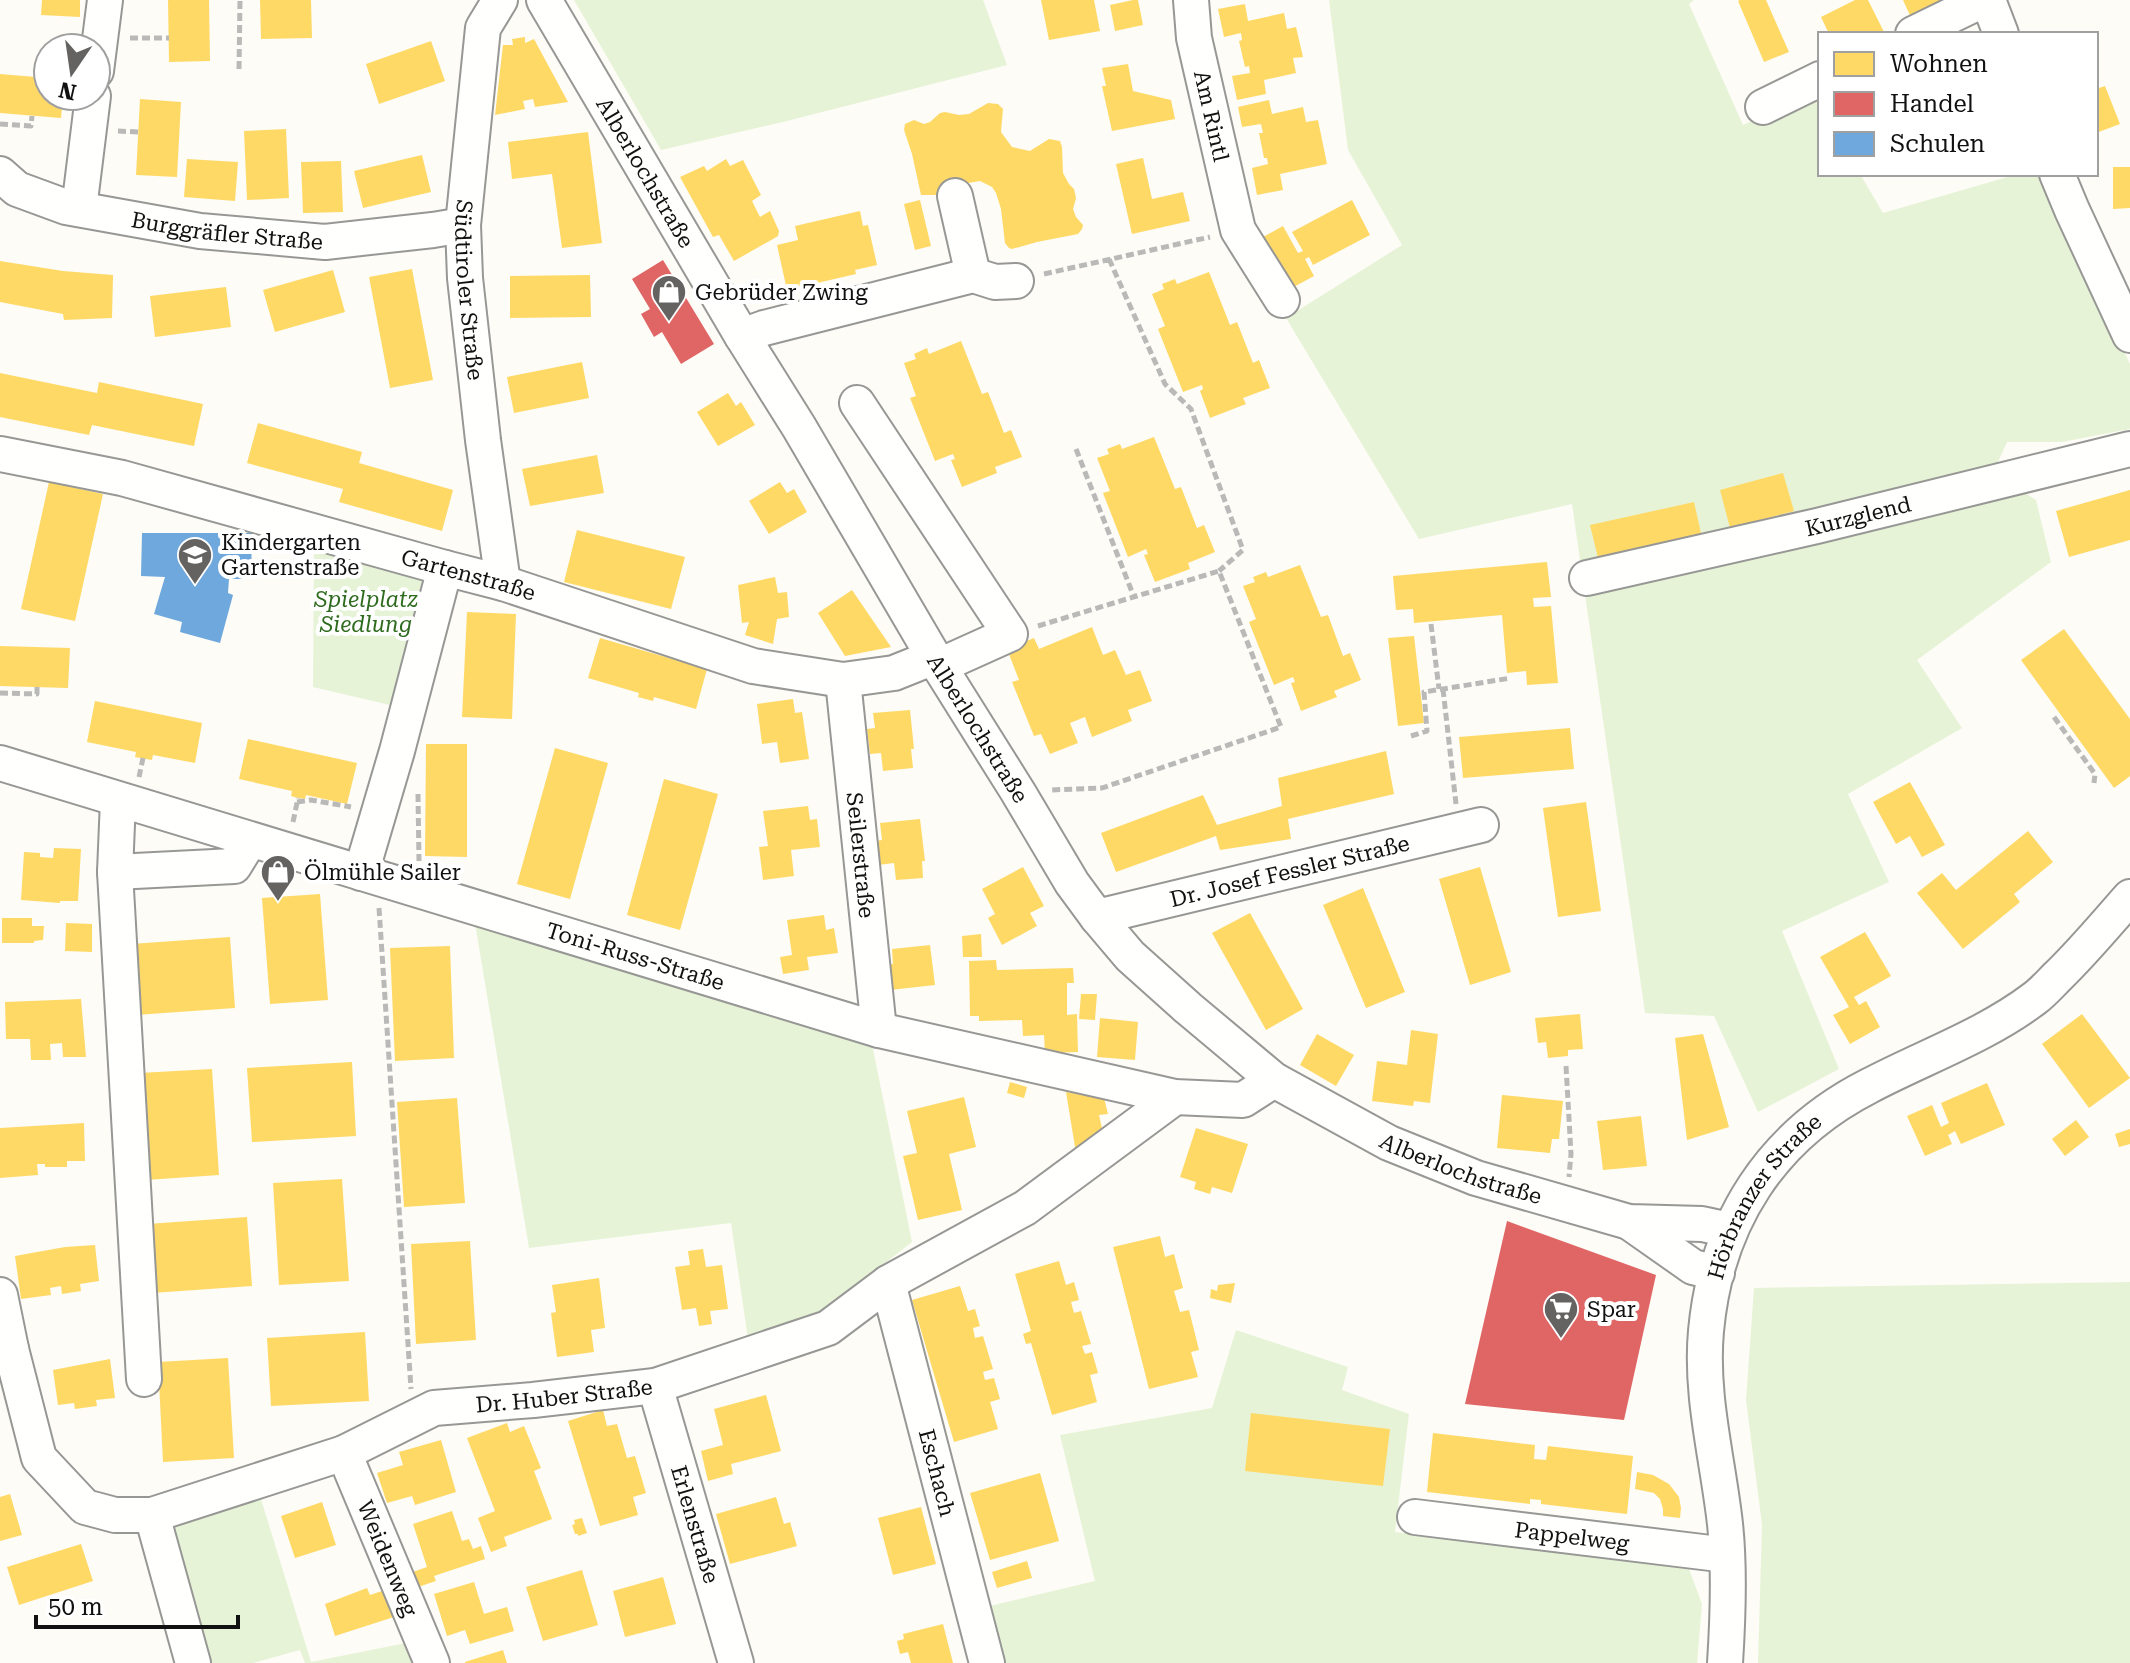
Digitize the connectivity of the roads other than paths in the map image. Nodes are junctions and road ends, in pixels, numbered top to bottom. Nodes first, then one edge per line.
1 (105, 0) edge
2 (500, 0) edge
3 (544, 0) edge
4 (1191, 0) edge
5 (1985, 0) edge
6 (100, 32) edge
7 (1917, 32) edge
8 (2000, 32) edge
9 (1818, 80) edge
10 (1763, 107) dead end
11 (91, 112) edge
12 (0, 174) edge
13 (2058, 176) edge
14 (955, 196) dead end
15 (79, 209) junction
16 (463, 225) junction
17 (973, 275) junction
18 (1016, 281) road end
19 (1282, 300) dead end
20 (2130, 335) edge
21 (742, 336) junction
22 (857, 403) dead end
23 (2130, 449) edge
24 (0, 454) edge
25 (445, 568) junction
26 (1587, 578) dead end
27 (503, 583) junction
28 (936, 662) junction
29 (843, 680) junction
30 (1, 769) edge
31 (118, 800) junction
32 (1470, 827) road end
33 (250, 840) junction
34 (115, 872) junction
35 (369, 884) junction
36 (2130, 897) edge
37 (1097, 917) junction
38 (879, 1030) junction
39 (1274, 1080) junction
40 (1175, 1097) junction
41 (1629, 1222) junction
42 (1730, 1230) junction
43 (1717, 1273) junction
44 (888, 1283) junction
45 (0, 1295) edge
46 (5, 1350) edge
47 (144, 1379) dead end
48 (655, 1386) junction
49 (344, 1453) junction
50 (152, 1515) junction
51 (1415, 1517) dead end
52 (1727, 1555) junction
53 (193, 1663) edge
54 (432, 1663) edge
55 (736, 1663) edge
56 (987, 1663) edge
57 (1725, 1663) edge

1 - 6 street
2 - 16 street, Südtiroler Straße
3 - 21 street, Alberlochstraße
4 - 19 street, Am Rintl
5 - 7 street
5 - 8 street
9 - 10 street
11 - 15 street
12 - 15 street, Burggräfler Straße
13 - 20 street
14 - 17 street
15 - 16 street, Burggräfler Straße
16 - 27 street, Südtiroler Straße
17 - 18 street
17 - 21 street
21 - 28 street, Alberlochstraße
22 - 28 street, Gartenstraße
23 - 26 street, Kurzglend
24 - 25 street, Gartenstraße
25 - 27 street, Gartenstraße
25 - 35 street
27 - 29 street, Gartenstraße
28 - 29 street, Gartenstraße
28 - 37 street, Alberlochstraße
29 - 38 street, Seilerstraße
30 - 31 street, Toni-Russ-Straße
31 - 33 street, Toni-Russ-Straße
31 - 34 street
32 - 37 street, Dr. Josef Fessler Straße
33 - 34 street
33 - 35 street, Toni-Russ-Straße
34 - 47 street
35 - 38 street, Toni-Russ-Straße
36 - 42 street, Hörbranzer Straße
37 - 39 street, Alberlochstraße
38 - 40 street, Toni-Russ-Straße
39 - 40 street, Toni-Russ-Straße
39 - 41 street, Alberlochstraße
40 - 44 street, Dr. Huber Straße
41 - 42 street, Alberlochstraße
41 - 43 street, Alberlochstraße
42 - 43 street, Hörbranzer Straße
43 - 52 street, Hörbranzer Straße
44 - 48 street, Dr. Huber Straße
44 - 56 street, Eschach
45 - 46 street, Dr. Huber Straße
46 - 50 street, Dr. Huber Straße
48 - 49 street, Dr. Huber Straße
48 - 55 street, Erlenstraße
49 - 50 street, Dr. Huber Straße
49 - 54 street, Weidenweg
50 - 53 street
51 - 52 street, Pappelweg
52 - 57 street, Hörbranzer Straße

